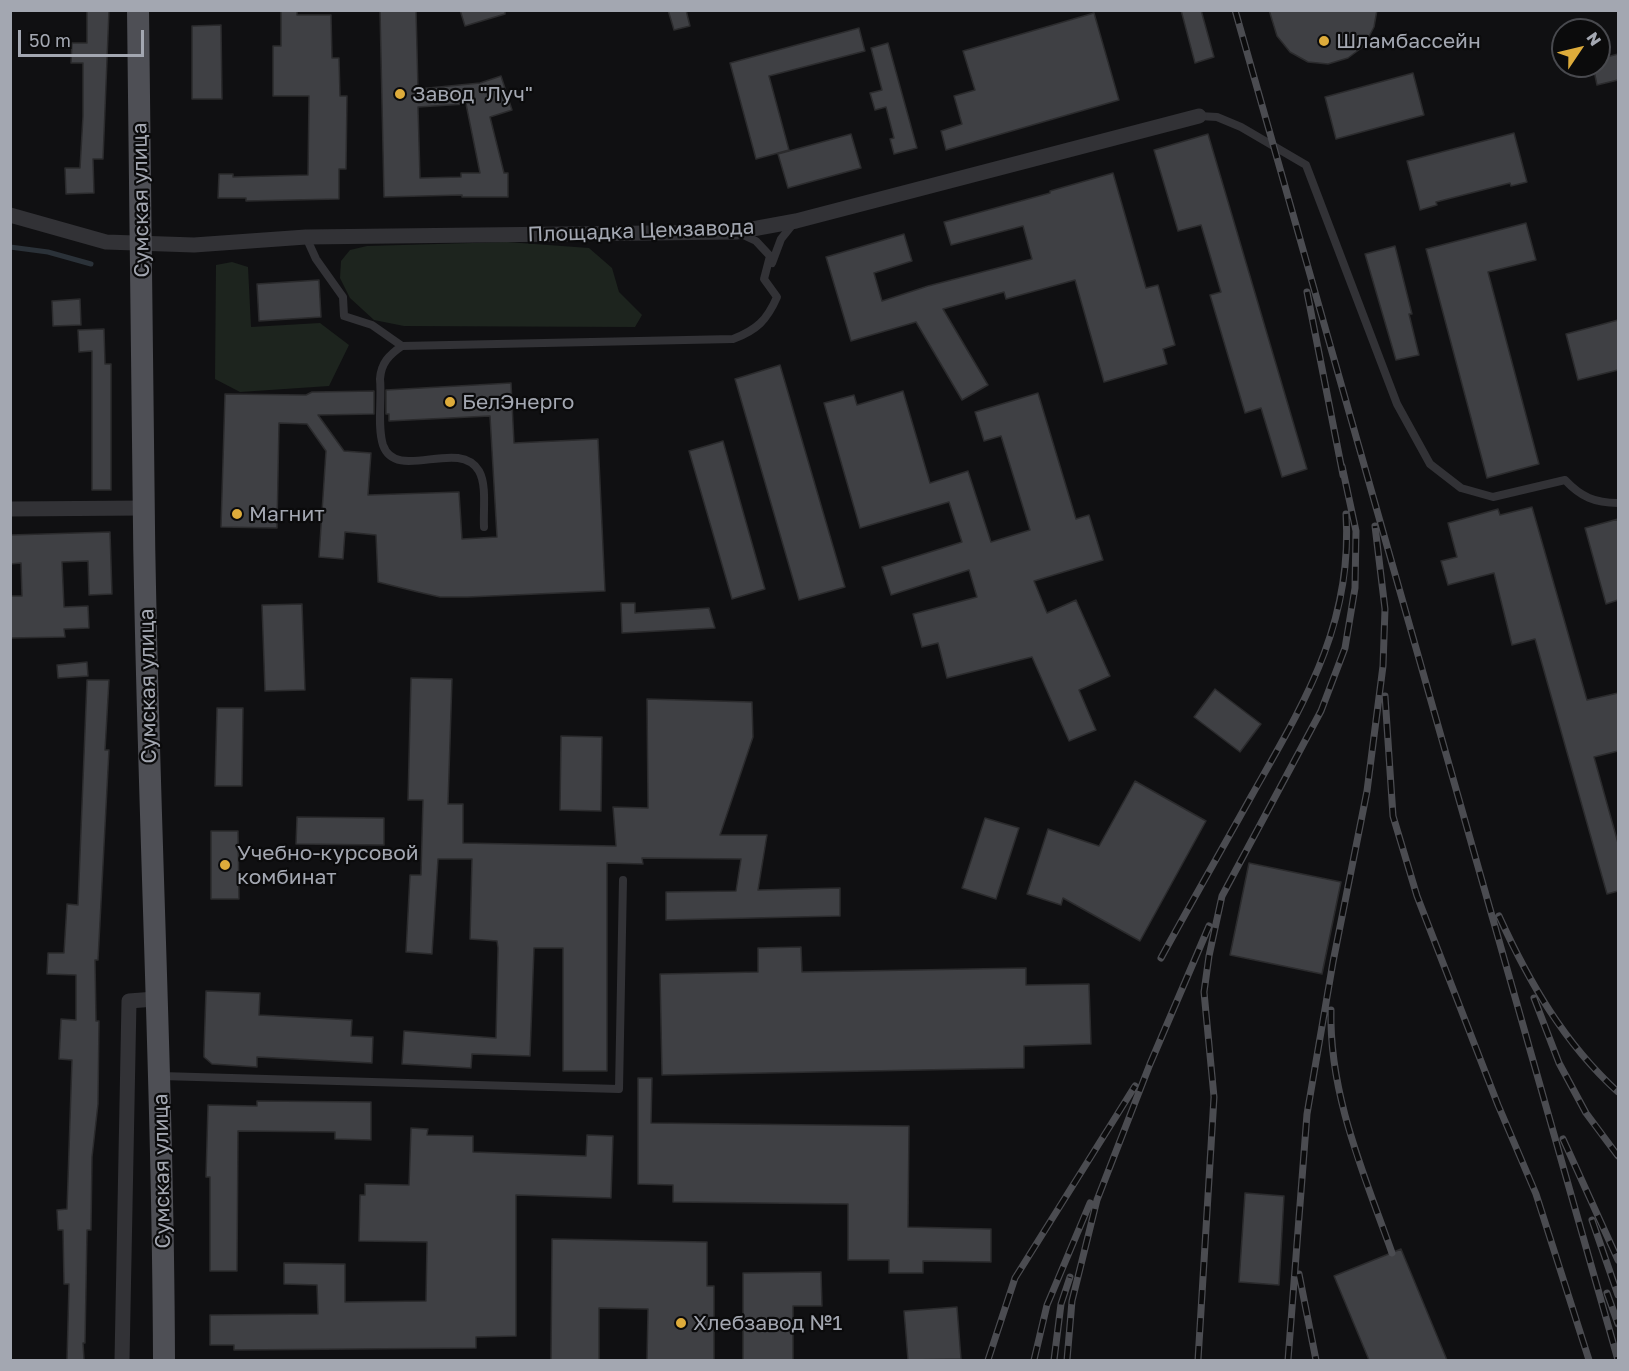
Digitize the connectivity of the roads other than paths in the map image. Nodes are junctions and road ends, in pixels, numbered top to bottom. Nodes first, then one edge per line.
1 (138, 10) edge
2 (1199, 116) joint
3 (10, 215) edge
4 (796, 221) junction
5 (736, 232) junction
6 (306, 237) junction
7 (141, 243) junction
8 (764, 279) junction
9 (402, 346) junction
10 (1618, 503) edge
11 (10, 508) edge
12 (144, 508) junction
13 (484, 527) dead end
14 (623, 880) dead end
15 (156, 999) junction
16 (160, 1076) junction
17 (122, 1360) edge
18 (164, 1360) edge

1 - 7 main road, Сумская улица
2 - 4 street, Площадка Цемзавода
2 - 10 lane
3 - 7 street, Площадка Цемзавода
4 - 5 street, Площадка Цемзавода
4 - 8 lane
5 - 6 street, Площадка Цемзавода
5 - 8 lane
6 - 7 street, Площадка Цемзавода
6 - 9 lane
7 - 12 main road, Сумская улица
8 - 9 lane
9 - 13 lane
11 - 12 street
12 - 15 main road, Сумская улица
14 - 16 lane
15 - 16 main road, Сумская улица
15 - 17 street
16 - 18 main road, Сумская улица

